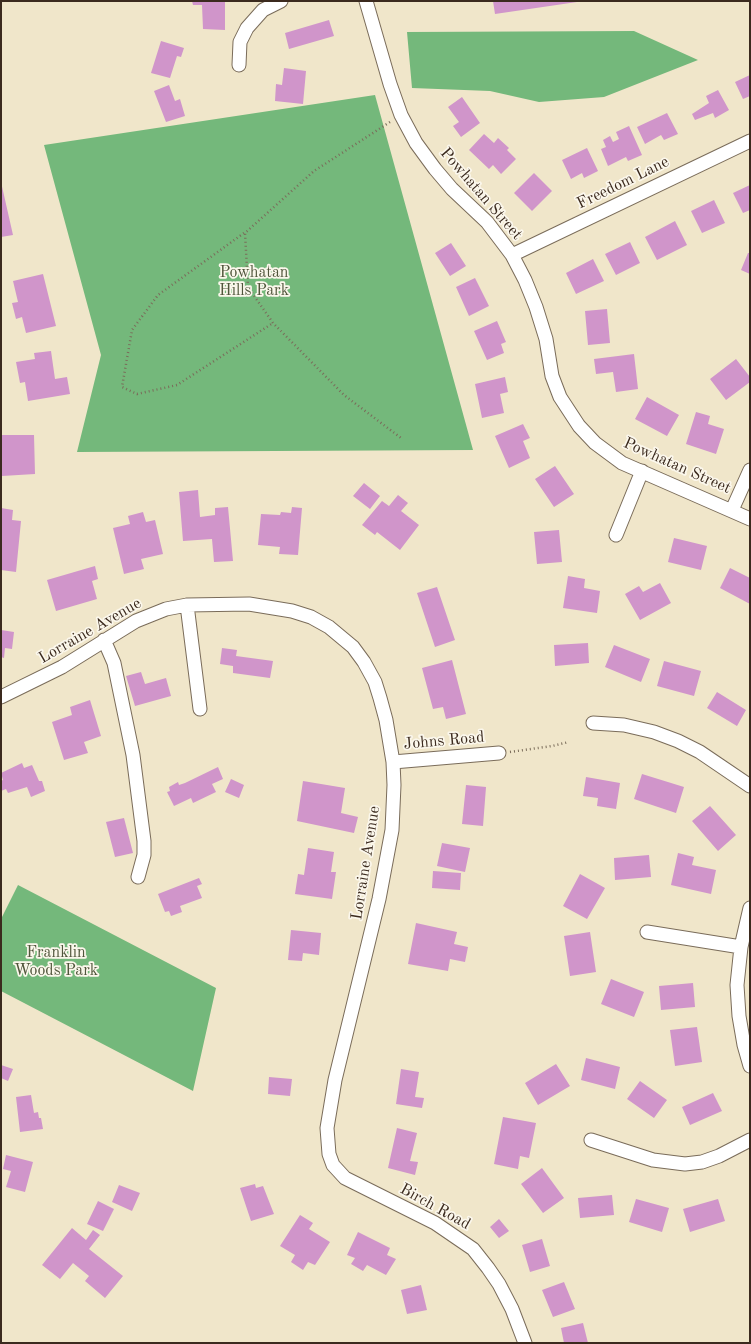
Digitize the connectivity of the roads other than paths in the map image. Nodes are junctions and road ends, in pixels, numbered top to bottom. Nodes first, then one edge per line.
1 (281, 1) edge
2 (366, 1) edge
3 (239, 65) dead end
4 (750, 141) edge
5 (512, 255) junction
6 (750, 470) edge
7 (642, 471) junction
8 (732, 510) junction
9 (750, 519) edge
10 (616, 535) dead end
11 (187, 605) junction
12 (104, 640) junction
13 (1, 697) edge
14 (200, 709) dead end
15 (593, 723) dead end
16 (499, 753) road end
17 (393, 762) junction
18 (750, 786) edge
19 (138, 877) dead end
20 (750, 908) edge
21 (647, 932) dead end
22 (741, 947) junction
23 (750, 1066) edge
24 (327, 1139) joint
25 (591, 1140) dead end
26 (750, 1140) edge
27 (525, 1343) edge

1 - 3 street
2 - 5 street, Powhatan Street
4 - 5 street, Freedom Lane
5 - 7 street, Powhatan Street
6 - 8 street
7 - 8 street, Powhatan Street
7 - 10 street
8 - 9 street, Powhatan Street
11 - 12 street, Lorraine Avenue
11 - 14 street
11 - 17 street, Lorraine Avenue
12 - 13 street, Lorraine Avenue
12 - 19 street
15 - 18 street
16 - 17 street, Johns Road
17 - 24 street, Lorraine Avenue
20 - 22 street
21 - 22 street
22 - 23 street
24 - 27 street, Birch Road
25 - 26 street

